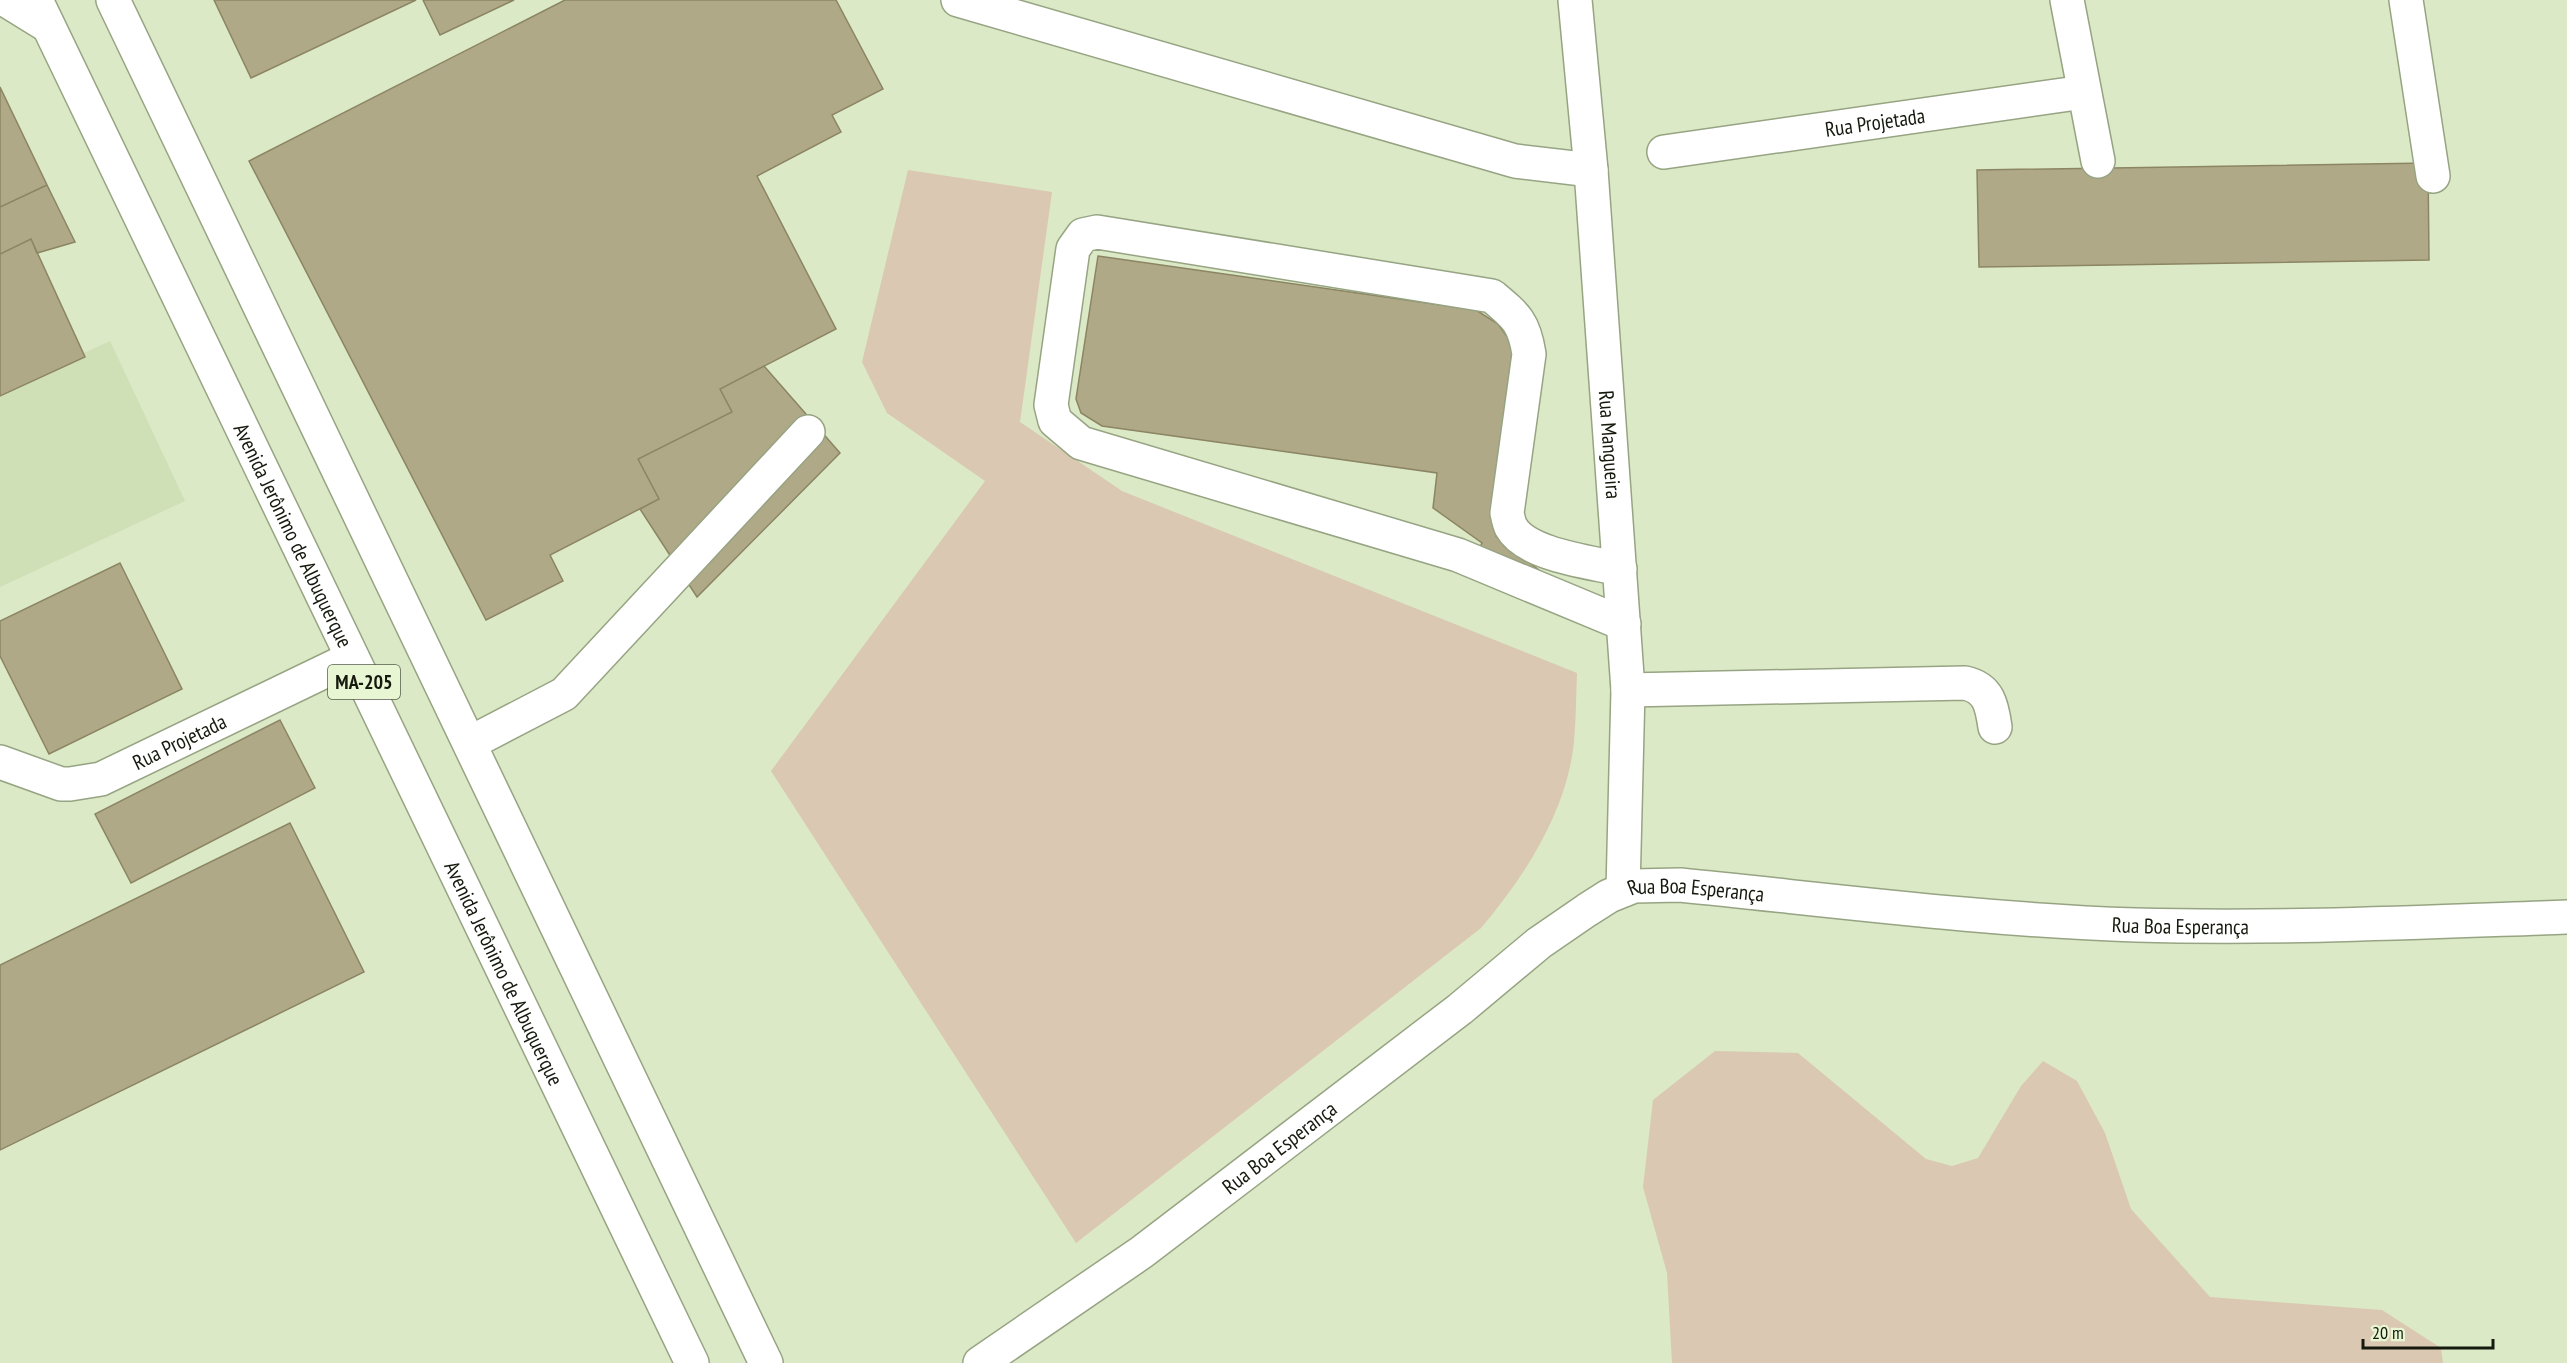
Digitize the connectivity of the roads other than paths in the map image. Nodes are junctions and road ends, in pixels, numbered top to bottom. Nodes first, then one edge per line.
1 (6, 0) edge
2 (113, 0) edge
3 (958, 0) edge
4 (1575, 0) edge
5 (2067, 0) edge
6 (2406, 0) edge
7 (42, 13) edge
8 (2084, 92) junction
9 (1664, 152) dead end
10 (2098, 161) dead end
11 (1591, 170) junction
12 (2433, 176) dead end
13 (808, 432) dead end
14 (1620, 569) junction
15 (1624, 624) junction
16 (352, 658) junction
17 (1628, 690) junction
18 (1995, 727) dead end
19 (470, 743) junction
20 (0, 762) edge
21 (1623, 890) junction
22 (2567, 917) edge
23 (692, 1363) edge
24 (766, 1363) edge
25 (980, 1363) edge

1 - 7 main road
2 - 19 main road, MA-205
3 - 11 main road
4 - 11 main road, Rua Mangueira
5 - 8 main road
6 - 12 main road
7 - 16 main road, Avenida Jerônimo de Albuquerque / MA-205
8 - 9 main road, Rua Projetada
8 - 10 main road
11 - 14 main road, Rua Mangueira
13 - 19 main road
14 - 15 main road, Rua Mangueira
14 - 15 main road
15 - 17 main road, Rua Mangueira
16 - 20 main road, Rua Projetada
16 - 23 main road, Avenida Jerônimo de Albuquerque / MA-205
17 - 18 main road
17 - 21 main road, Rua Mangueira
19 - 24 main road, MA-205
21 - 22 main road, Rua Boa Esperança
21 - 25 main road, Rua Boa Esperança

